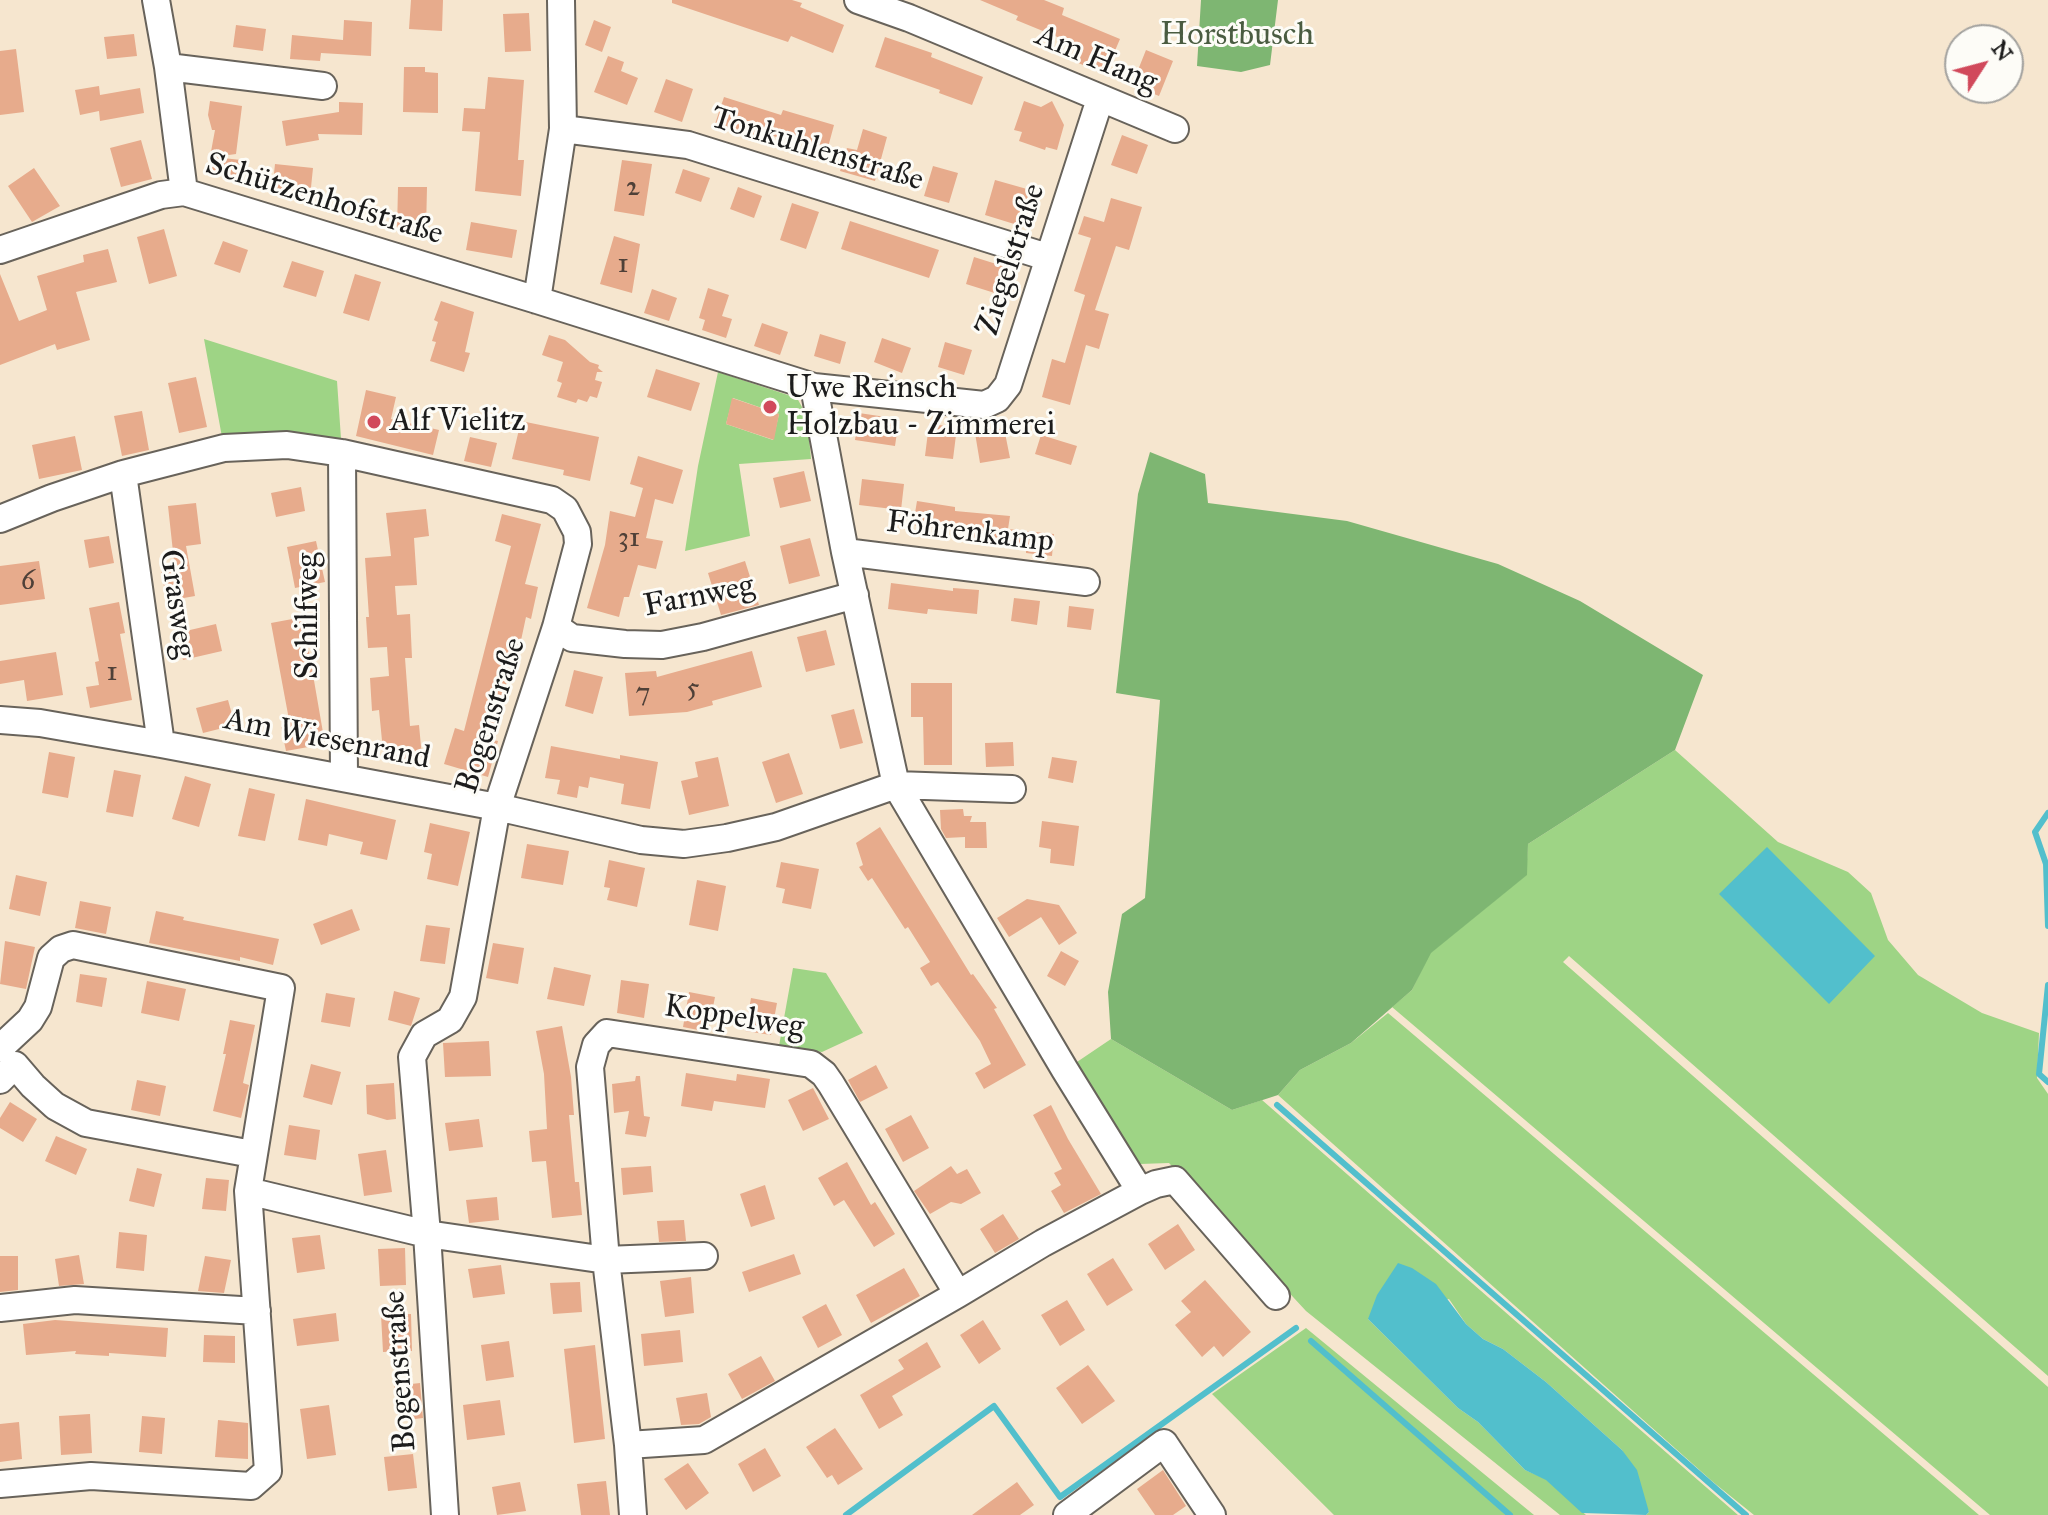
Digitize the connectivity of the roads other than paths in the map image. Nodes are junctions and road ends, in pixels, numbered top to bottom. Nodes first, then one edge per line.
1 (156, 0) edge
2 (561, 0) edge
3 (858, 0) edge
4 (168, 67) junction
5 (323, 86) dead end
6 (1100, 99) junction
7 (563, 129) junction
8 (1175, 129) dead end
9 (184, 192) junction
10 (0, 250) edge
11 (1047, 257) junction
12 (537, 300) junction
13 (814, 387) junction
14 (342, 453) junction
15 (123, 474) junction
16 (0, 519) edge
17 (845, 552) junction
18 (1086, 582) dead end
19 (855, 595) junction
20 (556, 627) junction
21 (0, 720) edge
22 (161, 744) junction
23 (344, 778) junction
24 (896, 785) junction
25 (1012, 789) dead end
26 (497, 807) junction
27 (4, 1060) edge
28 (252, 1154) junction
29 (248, 1191) junction
30 (1140, 1191) junction
31 (427, 1234) junction
32 (704, 1256) dead end
33 (606, 1260) junction
34 (958, 1294) junction
35 (1276, 1296) dead end
36 (0, 1308) edge
37 (257, 1311) junction
38 (628, 1445) junction
39 (0, 1484) edge
40 (444, 1512) edge
41 (633, 1515) edge
42 (1067, 1515) edge
43 (1212, 1515) edge

1 - 4 street
2 - 7 street
3 - 6 street, Am Hang
4 - 5 street
4 - 9 street
6 - 8 street, Am Hang
6 - 11 street, Ziegelstraße
7 - 11 street, Tonkuhlenstraße
7 - 12 street
9 - 10 street, Schützenhofstraße
9 - 12 street, Schützenhofstraße
11 - 13 street, Ziegelstraße
12 - 13 street, Ziegelstraße
13 - 17 street
14 - 15 street, Bogenstraße
14 - 20 street, Bogenstraße
14 - 23 street, Schilfweg
15 - 16 street, Bogenstraße
15 - 22 street, Grasweg
17 - 18 street, Föhrenkamp
17 - 19 street
19 - 20 street, Farnweg
19 - 24 street
20 - 26 street, Bogenstraße
21 - 22 street, Am Wiesenrand
22 - 23 street, Am Wiesenrand
23 - 26 street, Am Wiesenrand
24 - 25 street
24 - 26 street, Am Wiesenrand
24 - 30 street
26 - 31 street, Bogenstraße
27 - 28 street
27 - 28 street
28 - 29 street
29 - 31 street
29 - 37 street
30 - 34 street
30 - 35 street
31 - 33 street
31 - 40 street, Bogenstraße
32 - 33 street
33 - 34 street, Koppelweg
33 - 38 street, Koppelweg
34 - 38 street
36 - 37 street
37 - 39 street
38 - 41 street, Koppelweg
42 - 43 street

